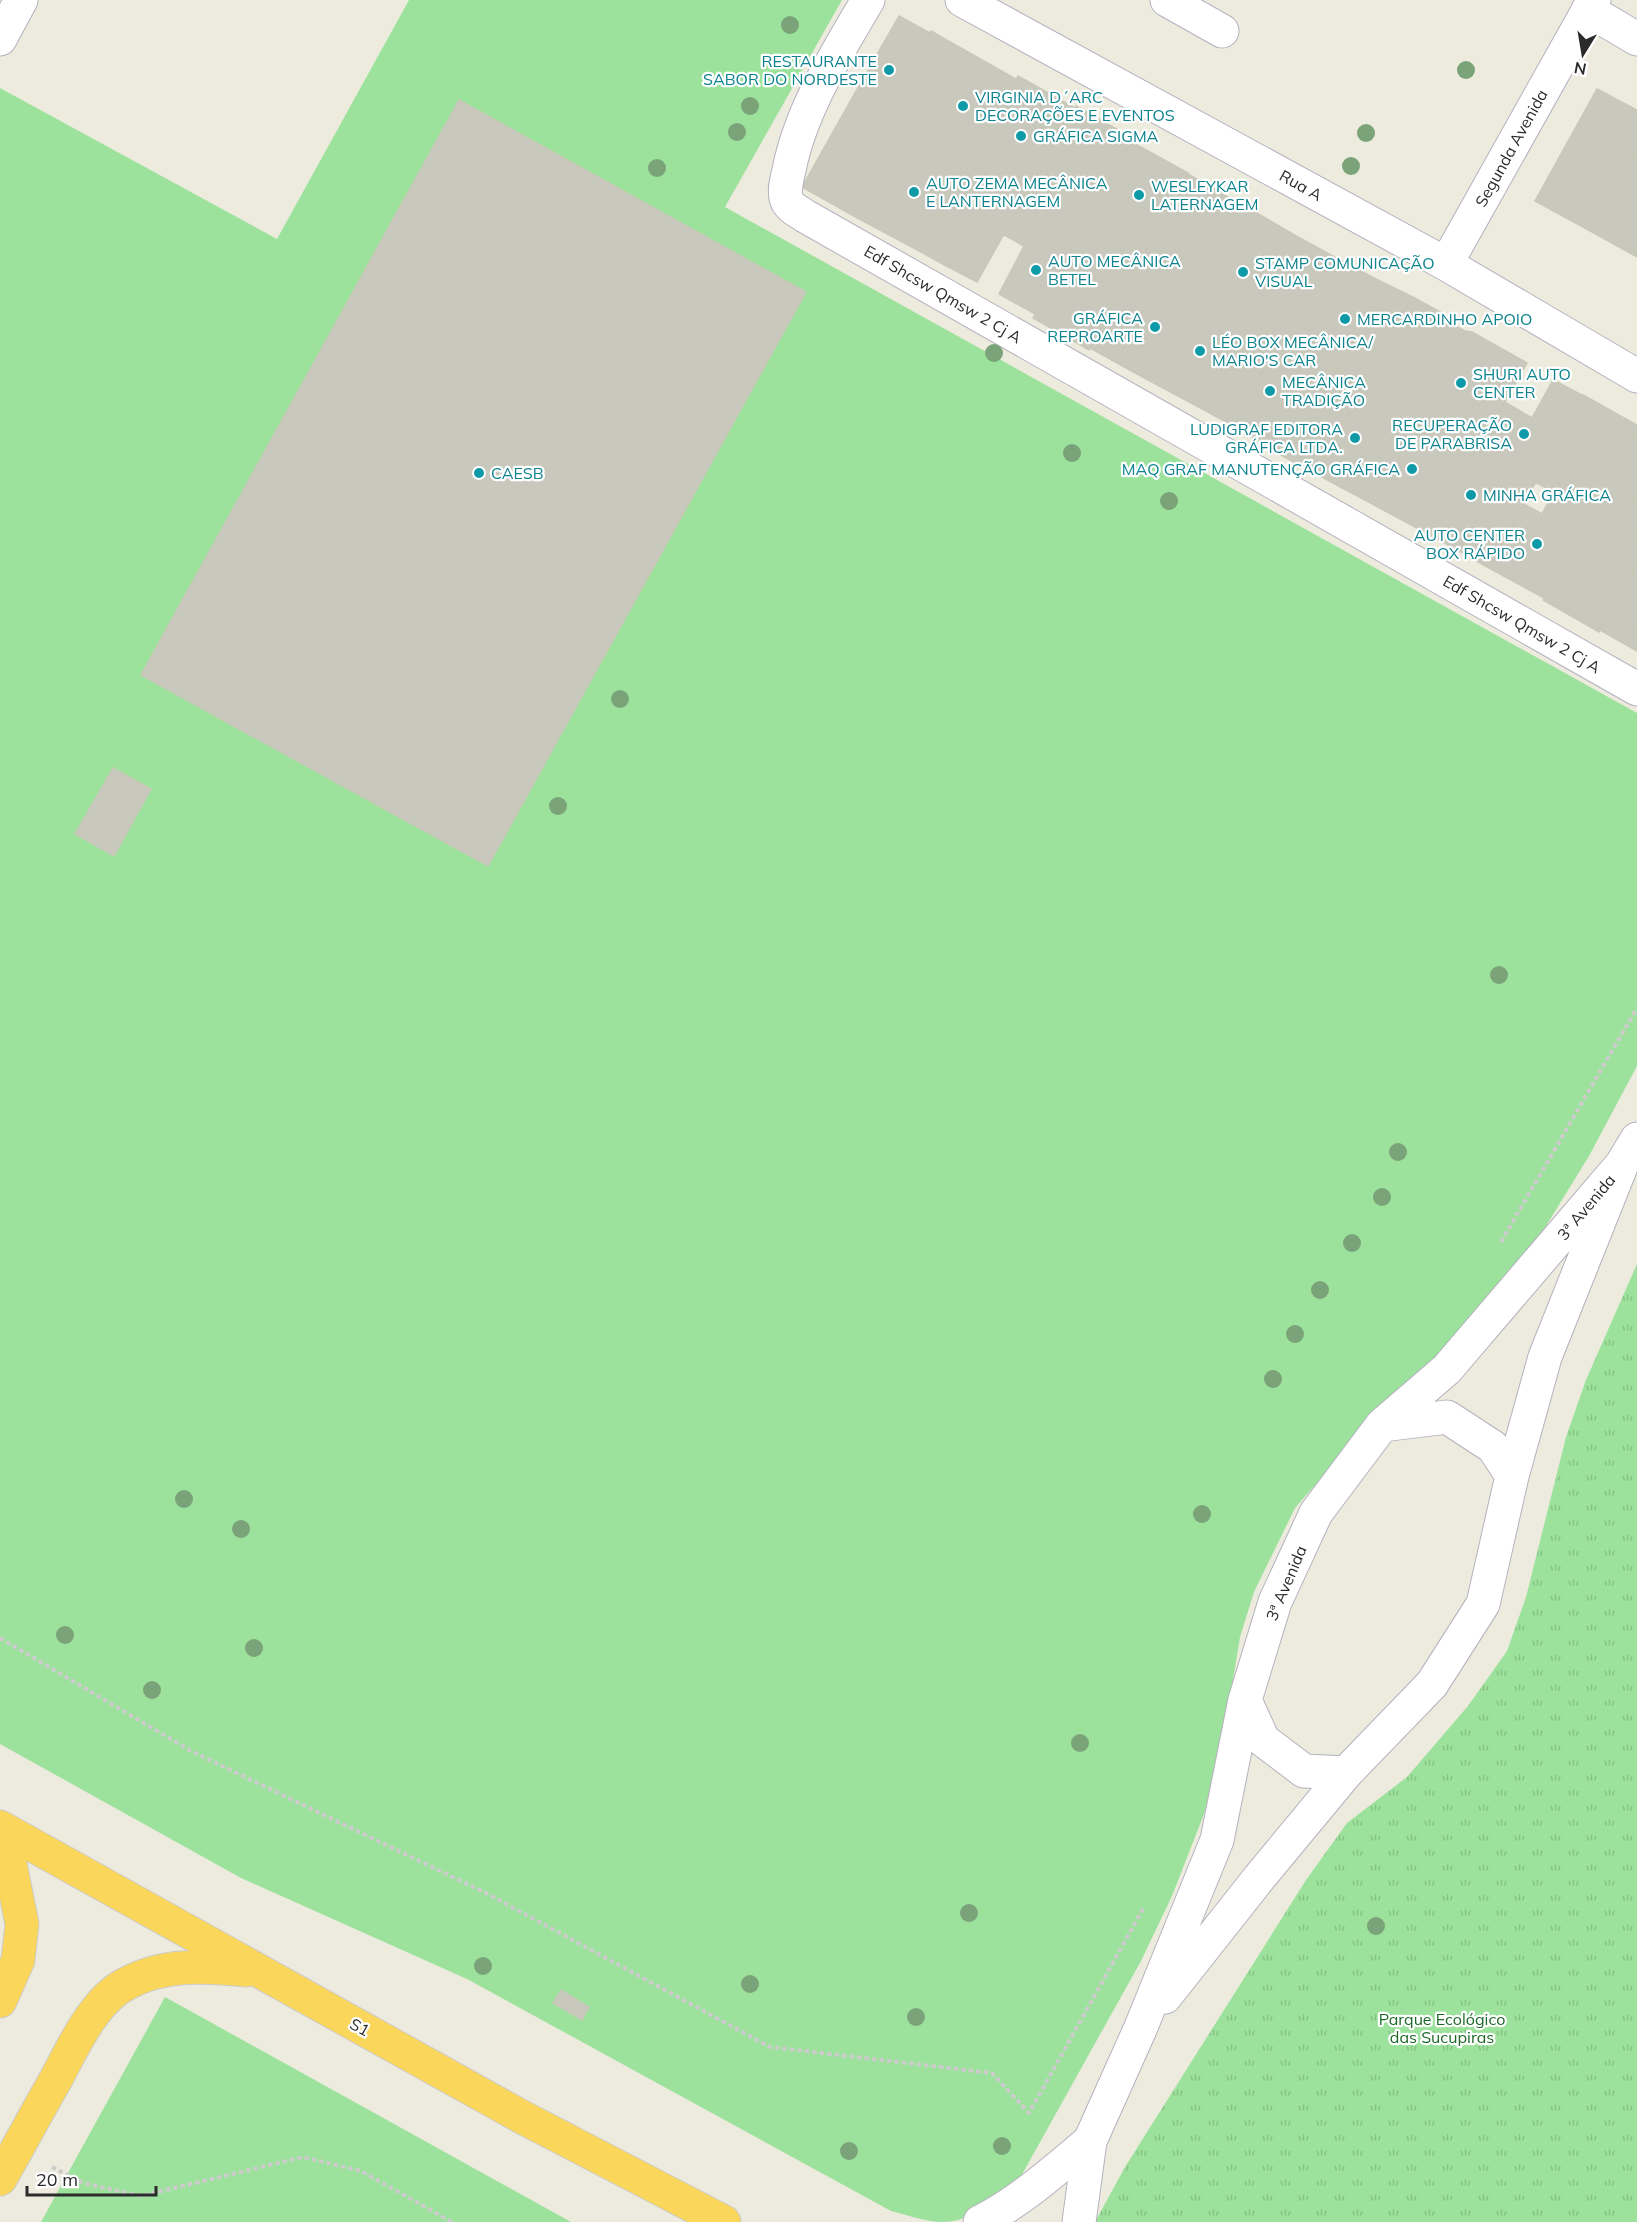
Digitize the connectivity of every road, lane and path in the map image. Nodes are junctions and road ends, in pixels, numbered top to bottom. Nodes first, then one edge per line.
1 (21, 0) edge
2 (868, 0) edge
3 (962, 0) edge
4 (1167, 0) edge
5 (1591, 5) edge
6 (1222, 31) dead end
7 (0, 39) edge
8 (1637, 39) edge
9 (1446, 264) junction
10 (1637, 375) edge
11 (1637, 689) edge
12 (1630, 1152) edge
13 (1382, 1425) junction
14 (1512, 1476) junction
15 (0, 1638) edge
16 (1245, 1700) junction
17 (1346, 1773) junction
18 (2, 1828) edge
19 (260, 1971) junction
20 (0, 2001) edge
21 (1141, 2027) junction
22 (1029, 2113) dead end
23 (1090, 2141) junction
24 (17, 2148) junction
25 (0, 2179) edge
26 (452, 2222) edge
27 (724, 2222) edge
28 (980, 2222) edge
29 (1079, 2222) edge

1 - 7 street
2 - 11 street, Edf Shcsw Qmsw 2 Cj A
3 - 9 street, Rua A
4 - 6 street
5 - 8 street
5 - 9 street, Segunda Avenida
9 - 10 street, Rua A
12 - 13 street, 3ª Avenida
12 - 14 street, 3ª Avenida
13 - 14 street
13 - 16 street, 3ª Avenida
14 - 17 street, 3ª Avenida
15 - 22 path
16 - 17 street
16 - 21 street, 3ª Avenida
17 - 21 street, 3ª Avenida
18 - 19 highway, S1
18 - 20 highway
19 - 24 highway
19 - 27 highway, S1
21 - 23 street
23 - 28 street
23 - 29 street
24 - 25 highway
24 - 26 path

